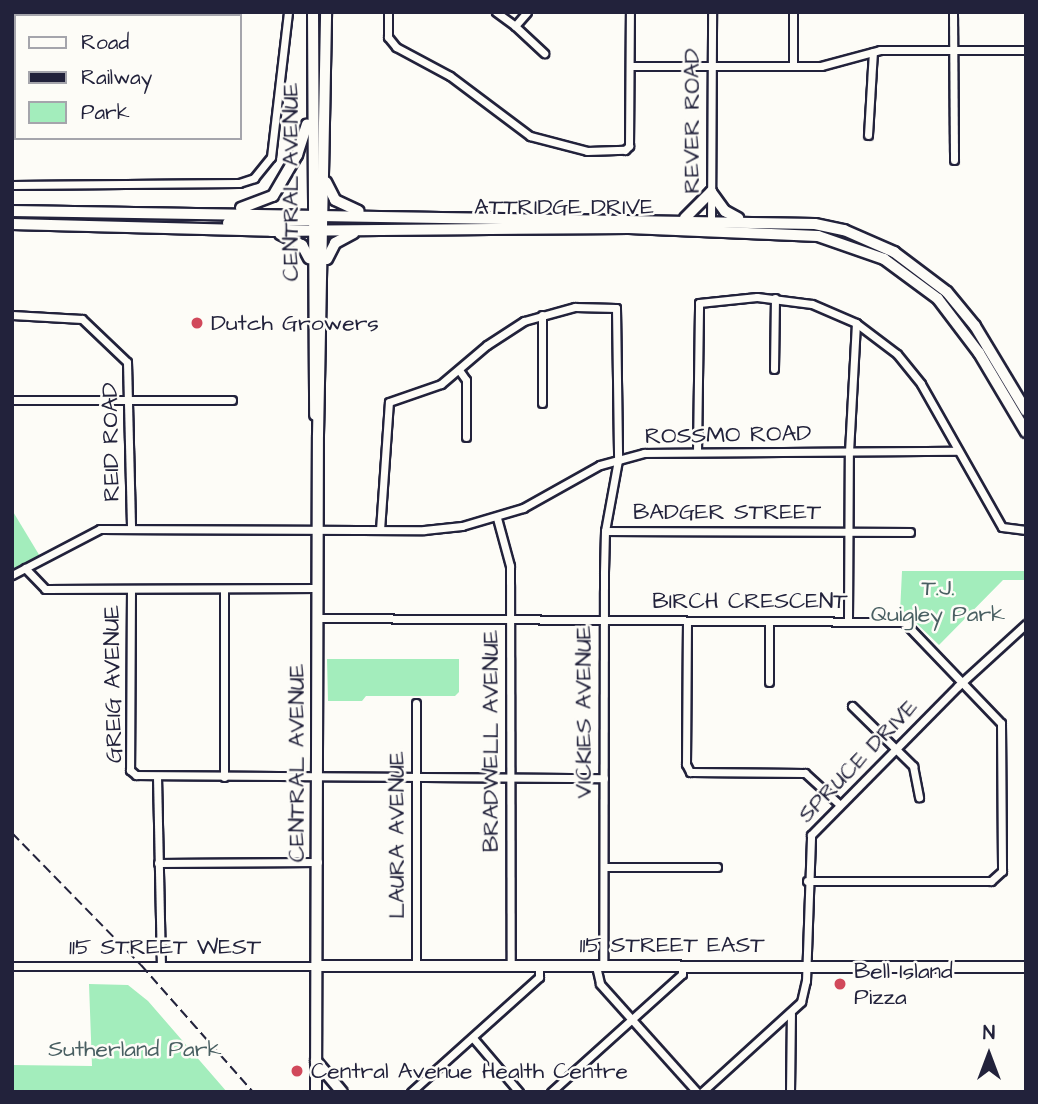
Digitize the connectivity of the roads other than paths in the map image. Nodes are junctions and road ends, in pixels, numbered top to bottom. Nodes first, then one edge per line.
1 (288, 12) edge
2 (313, 12) edge
3 (326, 12) edge
4 (388, 12) edge
5 (496, 12) edge
6 (527, 12) edge
7 (630, 12) edge
8 (712, 12) edge
9 (793, 12) edge
10 (953, 12) edge
11 (515, 26) junction
12 (953, 50) junction
13 (1026, 50) edge
14 (873, 52) junction
15 (544, 53) dead end
16 (630, 66) junction
17 (793, 66) junction
18 (712, 67) junction
19 (311, 113) junction
20 (869, 135) dead end
21 (954, 160) dead end
22 (324, 176) junction
23 (12, 185) edge
24 (711, 192) junction
25 (12, 211) edge
26 (210, 211) junction
27 (374, 215) junction
28 (683, 219) junction
29 (744, 220) junction
30 (315, 221) junction
31 (12, 223) edge
32 (711, 224) junction
33 (193, 227) junction
34 (271, 231) junction
35 (324, 231) junction
36 (359, 232) junction
37 (312, 265) junction
38 (324, 265) junction
39 (775, 298) junction
40 (12, 315) edge
41 (542, 315) junction
42 (856, 323) junction
43 (774, 369) dead end
44 (459, 370) junction
45 (1012, 386) junction
46 (1026, 394) edge
47 (12, 400) edge
48 (130, 400) junction
49 (232, 400) dead end
50 (542, 402) dead end
51 (1023, 413) edge
52 (1026, 432) edge
53 (318, 435) junction
54 (466, 437) dead end
55 (957, 450) junction
56 (697, 452) junction
57 (849, 452) junction
58 (618, 460) junction
59 (496, 518) junction
60 (131, 529) junction
61 (318, 530) junction
62 (380, 530) junction
63 (1026, 530) edge
64 (605, 531) junction
65 (848, 532) junction
66 (910, 532) dead end
67 (25, 568) junction
68 (12, 575) edge
69 (318, 588) junction
70 (131, 589) junction
71 (225, 589) junction
72 (318, 618) junction
73 (509, 620) junction
74 (603, 620) junction
75 (848, 620) junction
76 (687, 621) junction
77 (769, 621) junction
78 (1026, 624) edge
79 (963, 680) junction
80 (769, 682) dead end
81 (416, 703) dead end
82 (852, 706) dead end
83 (895, 749) junction
84 (157, 776) junction
85 (224, 776) junction
86 (318, 776) junction
87 (416, 778) junction
88 (510, 778) junction
89 (604, 778) junction
90 (919, 797) dead end
91 (839, 804) junction
92 (318, 862) junction
93 (158, 863) junction
94 (604, 867) junction
95 (717, 867) dead end
96 (807, 881) junction
97 (161, 965) junction
98 (12, 966) edge
99 (317, 966) junction
100 (416, 966) junction
101 (511, 966) junction
102 (539, 966) junction
103 (600, 966) junction
104 (682, 966) junction
105 (806, 966) junction
106 (1026, 967) edge
107 (791, 1014) junction
108 (634, 1020) junction
109 (473, 1038) junction
110 (316, 1061) junction
111 (316, 1087) edge
112 (411, 1092) edge
113 (519, 1092) edge
114 (551, 1092) edge
115 (699, 1092) edge
116 (790, 1092) edge

1 - 23 street
2 - 19 main road, CENTRAL AVENUE
3 - 22 main road, CENTRAL AVENUE
4 - 16 street
5 - 11 street
6 - 11 street
7 - 16 street
8 - 18 street, REVER ROAD
9 - 17 street
10 - 12 street
11 - 15 street
12 - 13 street
12 - 14 street
12 - 21 street
14 - 17 street
14 - 20 street
16 - 18 street
17 - 18 street
18 - 24 street, REVER ROAD
19 - 26 main road
19 - 30 main road, CENTRAL AVENUE
22 - 27 main road
22 - 30 main road, CENTRAL AVENUE
24 - 28 main road
24 - 29 main road
24 - 32 street, REVER ROAD
25 - 26 main road, ATTRIDGE DRIVE
26 - 30 main road, ATTRIDGE DRIVE
27 - 28 main road, ATTRIDGE DRIVE
27 - 30 main road, ATTRIDGE DRIVE
28 - 32 main road, ATTRIDGE DRIVE
29 - 32 main road, ATTRIDGE DRIVE
29 - 45 main road, ATTRIDGE DRIVE
30 - 33 main road
30 - 34 main road, ATTRIDGE DRIVE
30 - 35 main road, CENTRAL AVENUE
30 - 35 main road, ATTRIDGE DRIVE
30 - 37 main road, CENTRAL AVENUE
31 - 33 main road, ATTRIDGE DRIVE
32 - 36 main road, ATTRIDGE DRIVE
32 - 51 main road, ATTRIDGE DRIVE
33 - 34 main road, ATTRIDGE DRIVE
34 - 37 main road
35 - 36 main road, ATTRIDGE DRIVE
35 - 38 main road, CENTRAL AVENUE
36 - 38 main road
37 - 53 main road, CENTRAL AVENUE
38 - 53 main road, CENTRAL AVENUE
39 - 42 street
39 - 43 street
39 - 56 street
40 - 48 street, REID ROAD
41 - 44 street
41 - 50 street
41 - 58 street, VICKIES AVENUE
42 - 55 street
42 - 57 street
44 - 54 street
44 - 62 street
45 - 46 main road
45 - 51 main road, ATTRIDGE DRIVE
47 - 48 street
48 - 49 street
48 - 60 street, REID ROAD
51 - 52 main road, ATTRIDGE DRIVE
53 - 61 main road, CENTRAL AVENUE
55 - 57 street, ROSSMO ROAD
55 - 63 street
56 - 57 street, ROSSMO ROAD
56 - 58 street, ROSSMO ROAD
57 - 65 street
58 - 59 street, ROSSMO ROAD
58 - 64 street, VICKIES AVENUE
59 - 62 street, ROSSMO ROAD
59 - 73 street, BRADWELL AVENUE
60 - 61 street, REID ROAD
60 - 67 street, REID ROAD
61 - 62 street, ROSSMO ROAD
61 - 69 main road, CENTRAL AVENUE
64 - 65 street, BADGER STREET
64 - 74 street, VICKIES AVENUE
65 - 66 street, BADGER STREET
65 - 75 street
67 - 68 street, REID ROAD
67 - 70 street
69 - 71 street, GREIG AVENUE
69 - 72 main road, CENTRAL AVENUE
70 - 71 street, GREIG AVENUE
70 - 84 street, GREIG AVENUE
71 - 85 street
72 - 73 street, BIRCH CRESCENT
72 - 86 main road, CENTRAL AVENUE
73 - 74 street, BIRCH CRESCENT
73 - 88 street, BRADWELL AVENUE
74 - 76 street, BIRCH CRESCENT
74 - 89 street, VICKIES AVENUE
75 - 77 street, BIRCH CRESCENT
75 - 79 street, BIRCH CRESCENT
76 - 77 street, BIRCH CRESCENT
76 - 91 street
77 - 80 street
78 - 79 street, SPRUCE DRIVE
79 - 83 street, SPRUCE DRIVE
79 - 96 street, BIRCH CRESCENT
81 - 87 street, LAURA AVENUE
82 - 83 street
83 - 90 street
83 - 91 street, SPRUCE DRIVE
84 - 85 street
84 - 93 street
85 - 86 street
86 - 87 street
86 - 92 main road, CENTRAL AVENUE
87 - 88 street
87 - 100 street, LAURA AVENUE
88 - 89 street
88 - 101 street, BRADWELL AVENUE
89 - 94 street, VICKIES AVENUE
91 - 96 street, SPRUCE DRIVE
92 - 93 street
92 - 99 main road, CENTRAL AVENUE
93 - 97 street
94 - 95 street
94 - 103 street, VICKIES AVENUE
96 - 105 street, SPRUCE DRIVE
97 - 98 street, 115 STREET WEST
97 - 99 street, 115 STREET WEST
99 - 100 main road, 115 STREET EAST
99 - 110 main road, CENTRAL AVENUE
100 - 101 main road, 115 STREET EAST
101 - 102 main road, 115 STREET EAST
102 - 103 main road, 115 STREET EAST
102 - 109 street
103 - 104 main road, 115 STREET EAST
103 - 108 street
104 - 105 main road, 115 STREET EAST
104 - 108 street
105 - 106 main road, 115 STREET EAST
105 - 107 street, SPRUCE DRIVE
107 - 115 street
107 - 116 street
108 - 114 street
108 - 115 street
109 - 112 street
109 - 113 street
110 - 111 main road, CENTRAL AVENUE
110 - 111 main road

